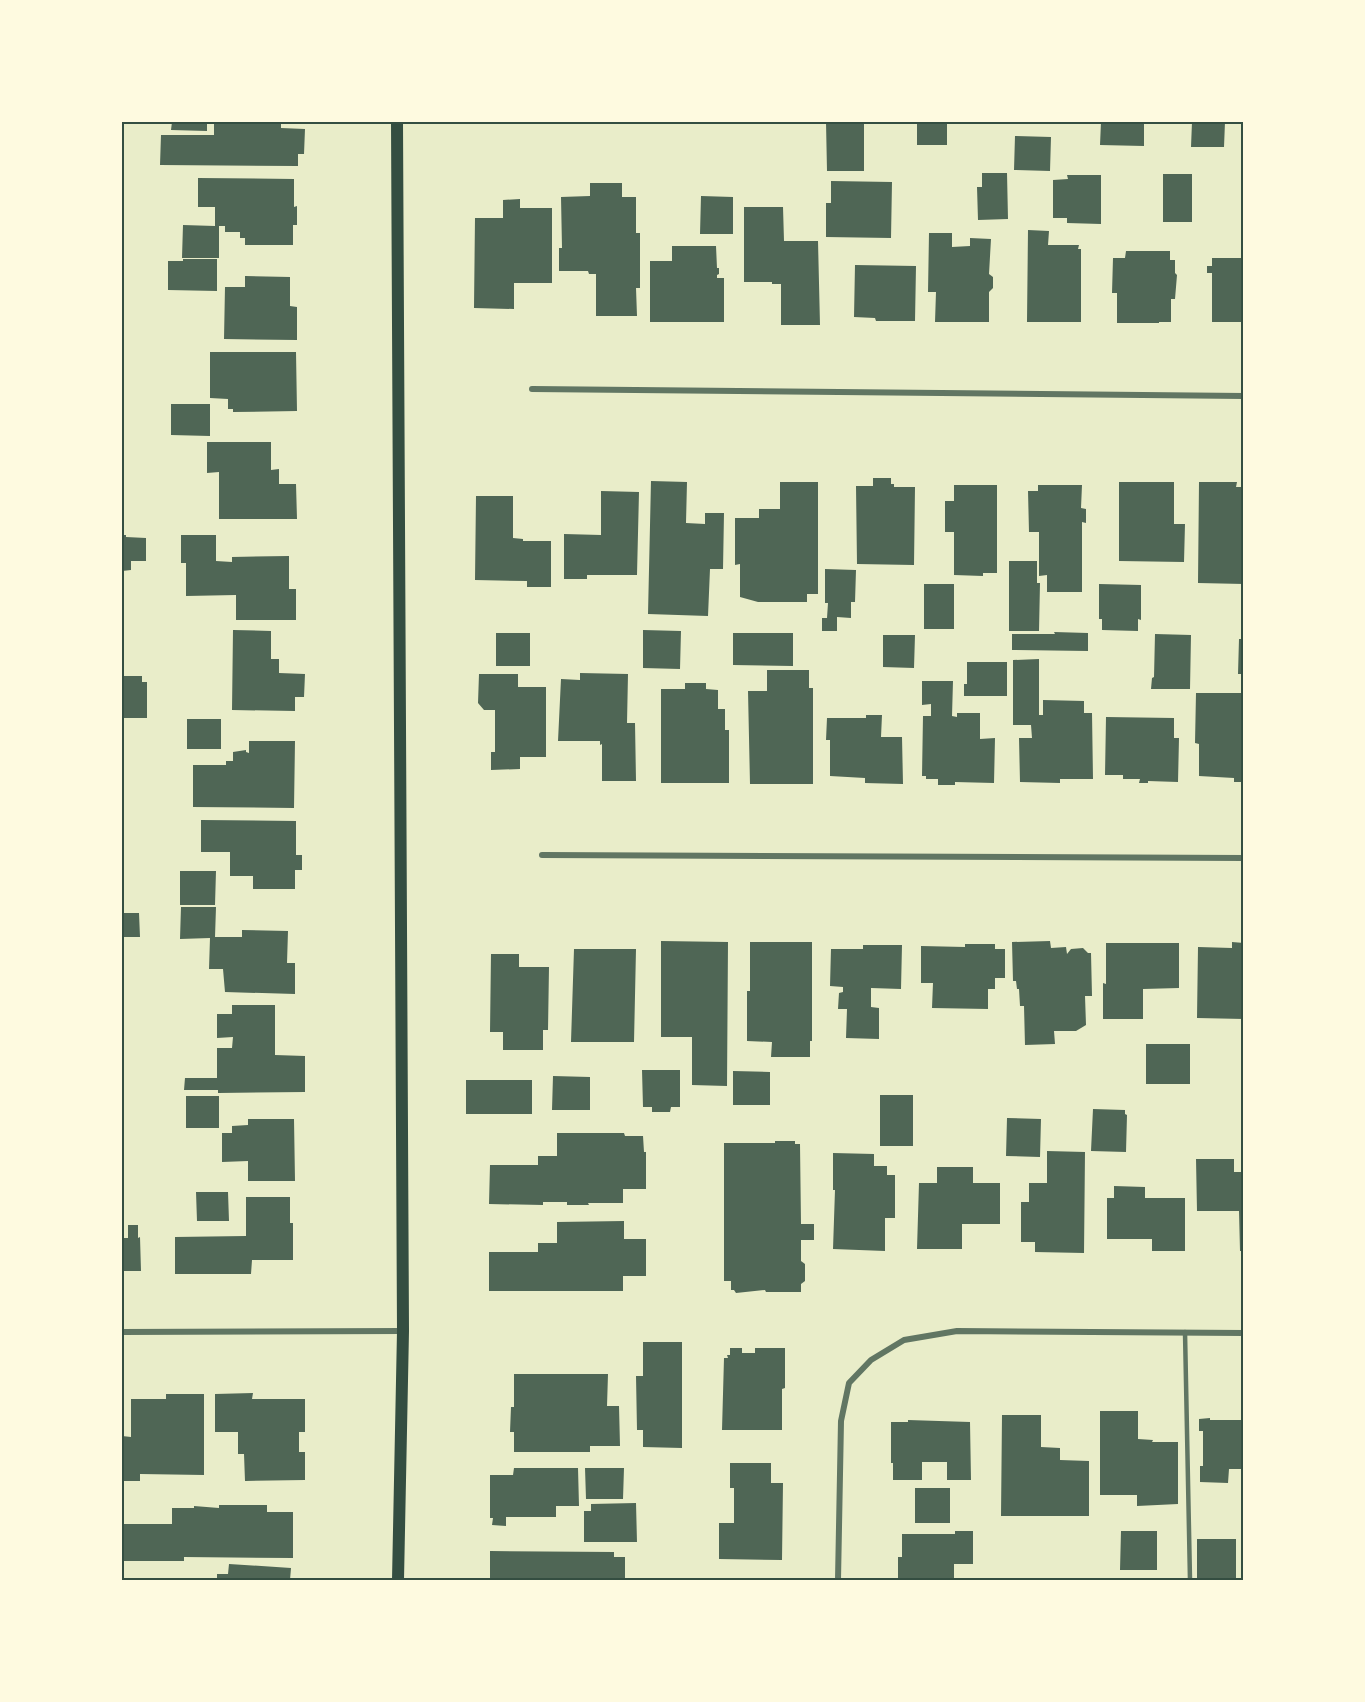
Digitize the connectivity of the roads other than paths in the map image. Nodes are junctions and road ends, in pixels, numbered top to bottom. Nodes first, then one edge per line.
1 (397, 122) edge
2 (532, 390) dead end
3 (1244, 396) edge
4 (542, 855) dead end
5 (1244, 858) edge
6 (403, 1331) junction
7 (122, 1332) edge
8 (1185, 1332) junction
9 (1244, 1333) edge
10 (398, 1581) edge
11 (838, 1581) edge
12 (1190, 1581) edge

1 - 6 main road
2 - 3 street
4 - 5 street
6 - 7 street
6 - 10 main road
8 - 9 street
8 - 11 street
8 - 12 lane

